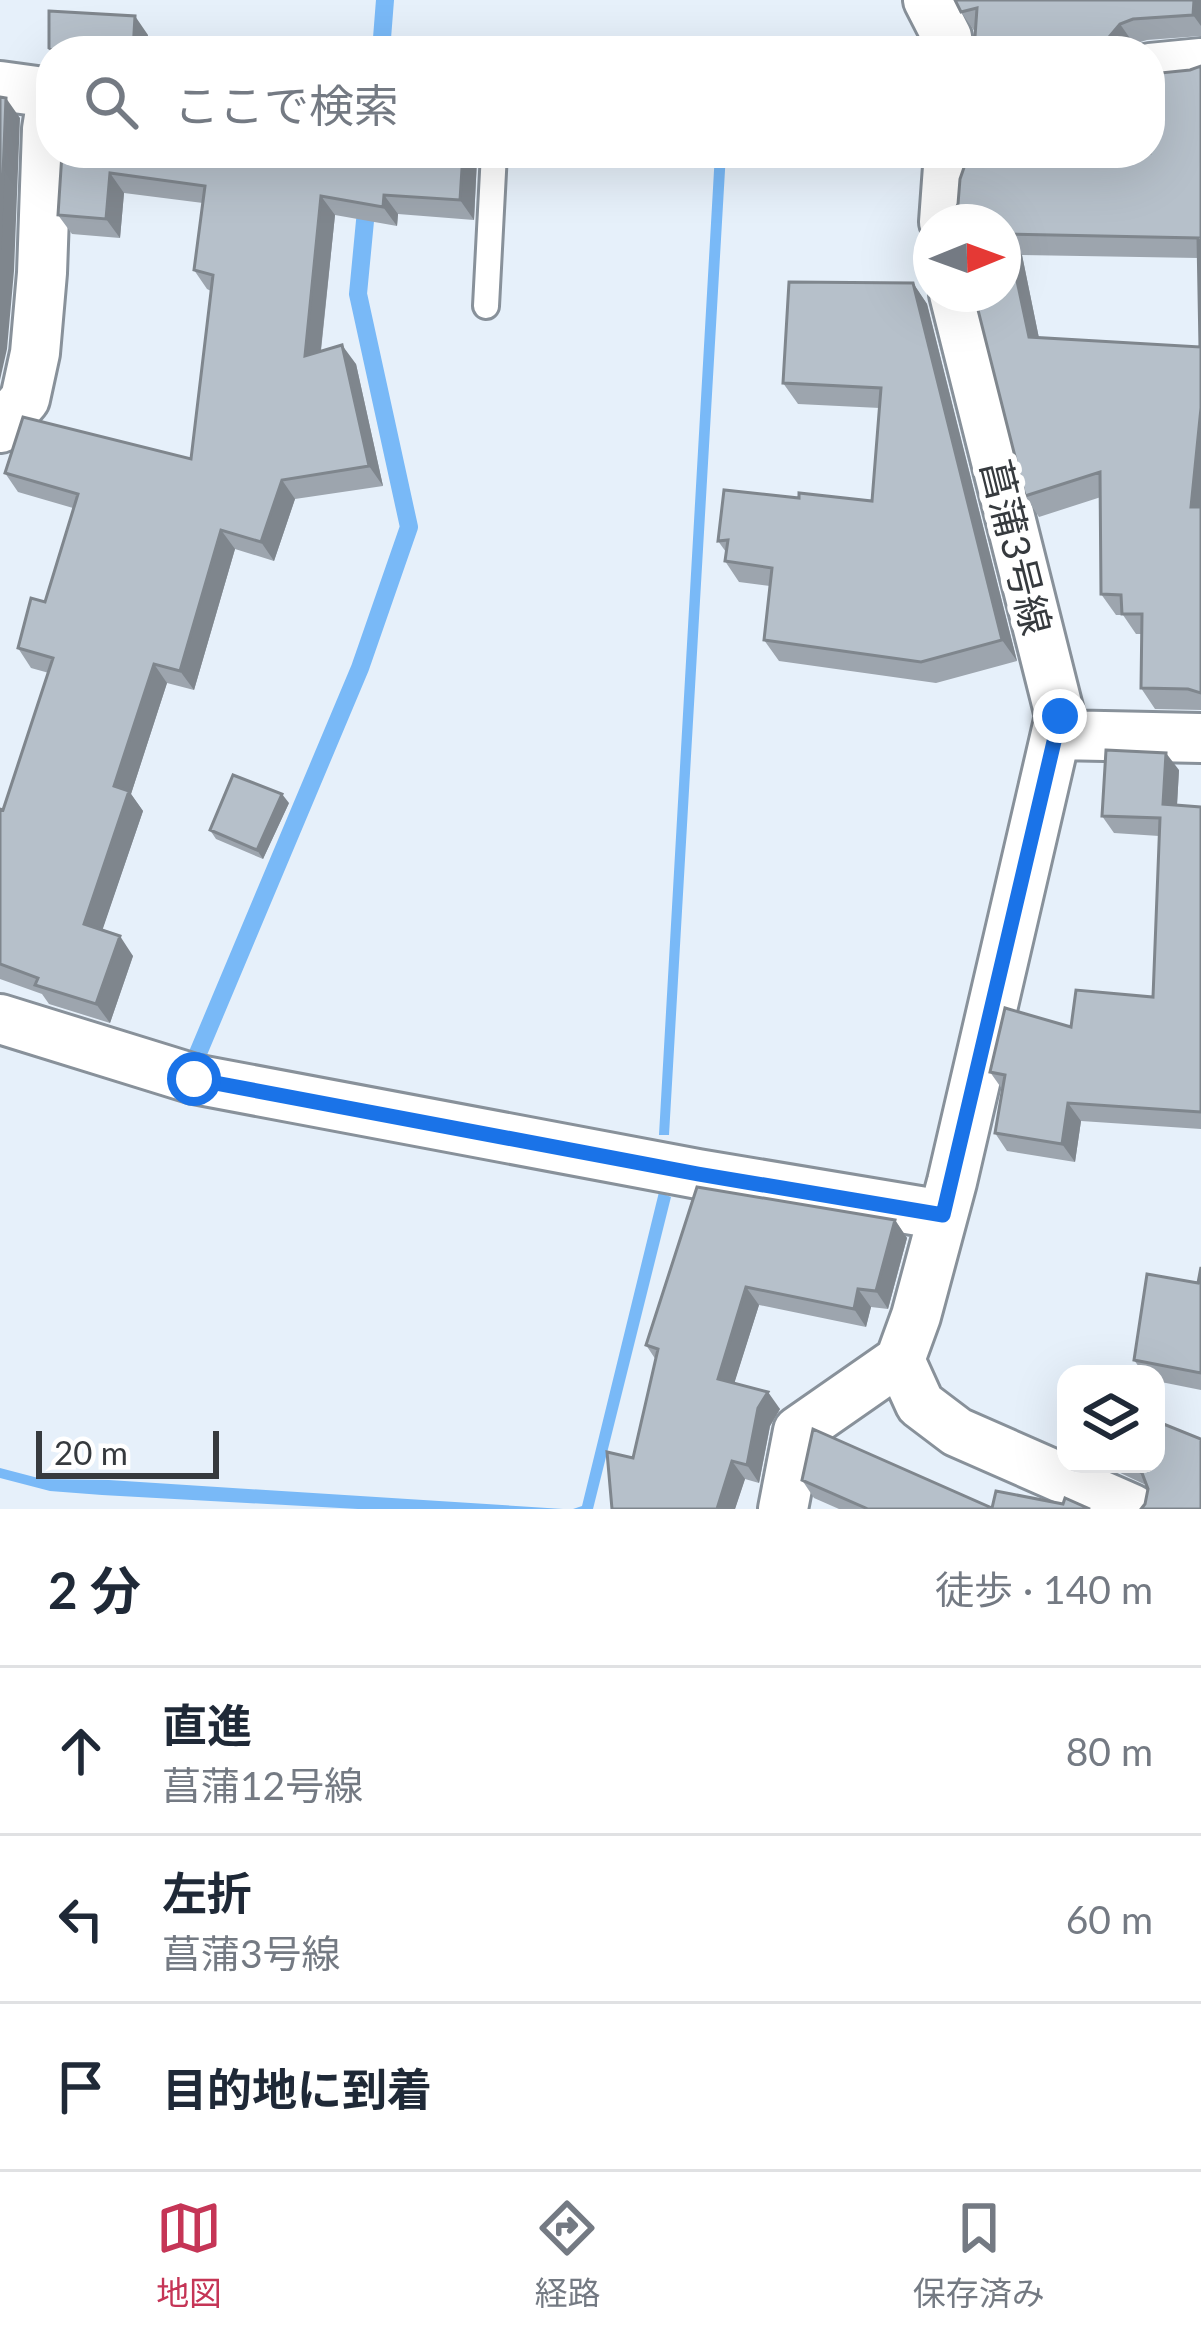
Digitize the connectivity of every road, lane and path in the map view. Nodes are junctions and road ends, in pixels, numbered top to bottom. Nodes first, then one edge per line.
1 (928, 0) edge
2 (946, 36) edge
3 (1201, 63) edge
4 (1165, 67) edge
5 (0, 86) edge
6 (36, 91) edge
7 (46, 168) edge
8 (493, 168) edge
9 (948, 168) edge
10 (945, 204) edge
11 (486, 306) dead end
12 (959, 312) edge
13 (0, 428) edge
14 (1056, 734) junction
15 (1201, 738) edge
16 (0, 1019) edge
17 (943, 1215) junction
18 (900, 1360) junction
19 (783, 1509) edge
20 (1130, 1509) edge

1 - 2 street
3 - 4 street
5 - 6 street
7 - 13 street
8 - 11 lane
9 - 10 street
12 - 14 street, 菖蒲3号線
14 - 15 street
14 - 17 street, 菖蒲3号線
16 - 17 street
17 - 18 street, 菖蒲3号線
18 - 19 street
18 - 20 street

